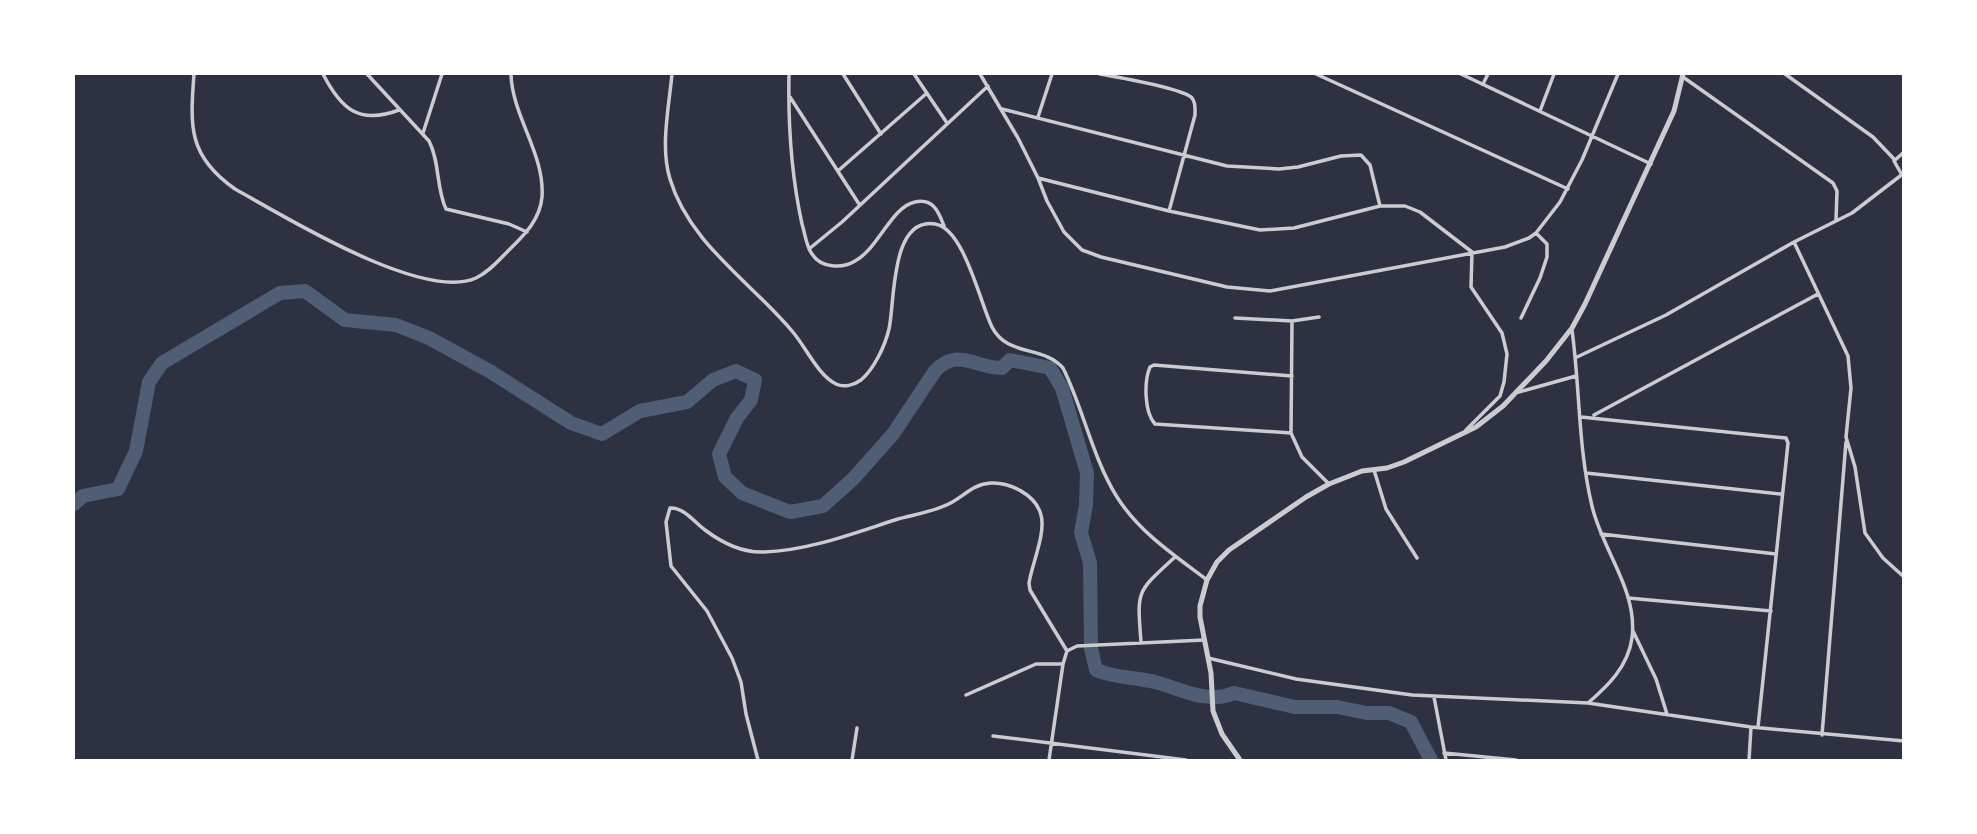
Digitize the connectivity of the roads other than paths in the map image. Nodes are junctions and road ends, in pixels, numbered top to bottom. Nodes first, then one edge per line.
1 (194, 74) edge
2 (323, 74) edge
3 (367, 74) edge
4 (442, 74) edge
5 (511, 74) edge
6 (672, 74) edge
7 (789, 74) edge
8 (843, 74) edge
9 (914, 74) edge
10 (981, 74) edge
11 (1052, 74) edge
12 (1100, 74) edge
13 (1316, 74) edge
14 (1461, 74) edge
15 (1488, 74) edge
16 (1554, 74) edge
17 (1618, 74) edge
18 (1785, 74) edge
19 (1324, 75) edge
20 (1683, 75) edge
21 (1482, 85) junction
22 (988, 86) junction
23 (927, 93) junction
24 (789, 96) junction
25 (1002, 108) junction
26 (399, 110) junction
27 (1540, 111) junction
28 (1038, 117) junction
29 (947, 123) junction
30 (422, 133) junction
31 (881, 134) junction
32 (1592, 136) junction
33 (1903, 152) edge
34 (1184, 156) junction
35 (1895, 159) junction
36 (1651, 164) junction
37 (839, 170) junction
38 (1903, 174) edge
39 (1038, 178) junction
40 (1568, 189) junction
41 (859, 204) junction
42 (1380, 206) junction
43 (1169, 211) junction
44 (1836, 220) junction
45 (944, 226) junction
46 (527, 232) junction
47 (1536, 233) junction
48 (1794, 242) junction
49 (809, 249) junction
50 (1472, 252) junction
51 (1819, 294) junction
52 (1319, 317) dead end
53 (1236, 318) dead end
54 (1521, 318) dead end
55 (1292, 321) junction
56 (1572, 328) junction
57 (1576, 357) junction
58 (1292, 376) junction
59 (1576, 376) junction
60 (1519, 392) junction
61 (1581, 416) junction
62 (1592, 416) junction
63 (1291, 433) junction
64 (1460, 436) junction
65 (1846, 437) junction
66 (1374, 470) junction
67 (1586, 473) junction
68 (1329, 484) junction
69 (1781, 494) junction
70 (1600, 534) junction
71 (1776, 554) junction
72 (1175, 556) junction
73 (1416, 558) dead end
74 (1903, 577) edge
75 (1207, 580) junction
76 (1628, 598) junction
77 (1771, 611) junction
78 (1632, 629) junction
79 (1205, 640) junction
80 (1141, 642) junction
81 (1067, 651) junction
82 (1208, 658) junction
83 (1063, 664) junction
84 (967, 695) dead end
85 (1434, 697) junction
86 (1588, 703) junction
87 (1667, 714) junction
88 (1751, 727) junction
89 (1758, 727) junction
90 (857, 728) dead end
91 (1822, 735) junction
92 (993, 736) dead end
93 (1903, 741) edge
94 (1051, 745) junction
95 (1444, 753) junction
96 (758, 761) edge
97 (852, 761) edge
98 (1049, 761) edge
99 (1186, 761) edge
100 (1240, 761) edge
101 (1446, 761) edge
102 (1516, 761) edge
103 (1749, 761) edge

1 - 46 street
2 - 26 street
3 - 26 street
4 - 30 street
5 - 46 street
6 - 45 street
7 - 24 street
8 - 31 street
9 - 23 street
10 - 22 street
11 - 28 street
12 - 34 street
13 - 19 street
14 - 21 street
15 - 21 street
16 - 27 street
17 - 32 street
18 - 35 street
19 - 40 street
20 - 36 street
20 - 44 street
21 - 27 street
22 - 25 street
22 - 29 street
23 - 29 street
23 - 31 street
24 - 37 street
24 - 49 street
25 - 28 street
25 - 39 street
26 - 30 street
27 - 32 street
28 - 34 street
29 - 41 street
30 - 46 street
31 - 37 street
32 - 36 street
32 - 40 street
33 - 35 street
34 - 42 street
34 - 43 street
35 - 38 street
36 - 56 street
37 - 41 street
38 - 44 street
39 - 43 street
39 - 50 street
40 - 47 street
41 - 49 street
42 - 43 street
42 - 50 street
44 - 48 street
45 - 49 street
45 - 72 street
47 - 50 street
47 - 54 street
48 - 51 street
48 - 57 street
50 - 64 street
51 - 62 street
51 - 65 street
52 - 55 street
53 - 55 street
55 - 58 street
56 - 57 street
56 - 60 street
57 - 59 street
58 - 63 street
58 - 63 street
59 - 60 street
59 - 61 street
60 - 64 street
61 - 62 street
61 - 67 street
62 - 69 street
63 - 68 street
64 - 66 street
65 - 74 street
65 - 91 street
66 - 68 street
66 - 73 street
67 - 69 street
67 - 70 street
68 - 75 street
69 - 71 street
70 - 71 street
70 - 76 street
71 - 77 street
72 - 75 street
72 - 80 street
75 - 79 street
76 - 77 street
76 - 78 street
77 - 89 street
78 - 86 street
78 - 87 street
79 - 80 street
79 - 82 street
80 - 81 street
81 - 83 street
81 - 96 street
82 - 85 street
82 - 100 street
83 - 84 street
83 - 94 street
85 - 86 street
85 - 95 street
86 - 87 street
87 - 88 street
88 - 89 street
88 - 103 street
89 - 91 street
90 - 97 street
91 - 93 street
92 - 94 street
94 - 98 street
94 - 99 street
95 - 101 street
95 - 102 street

